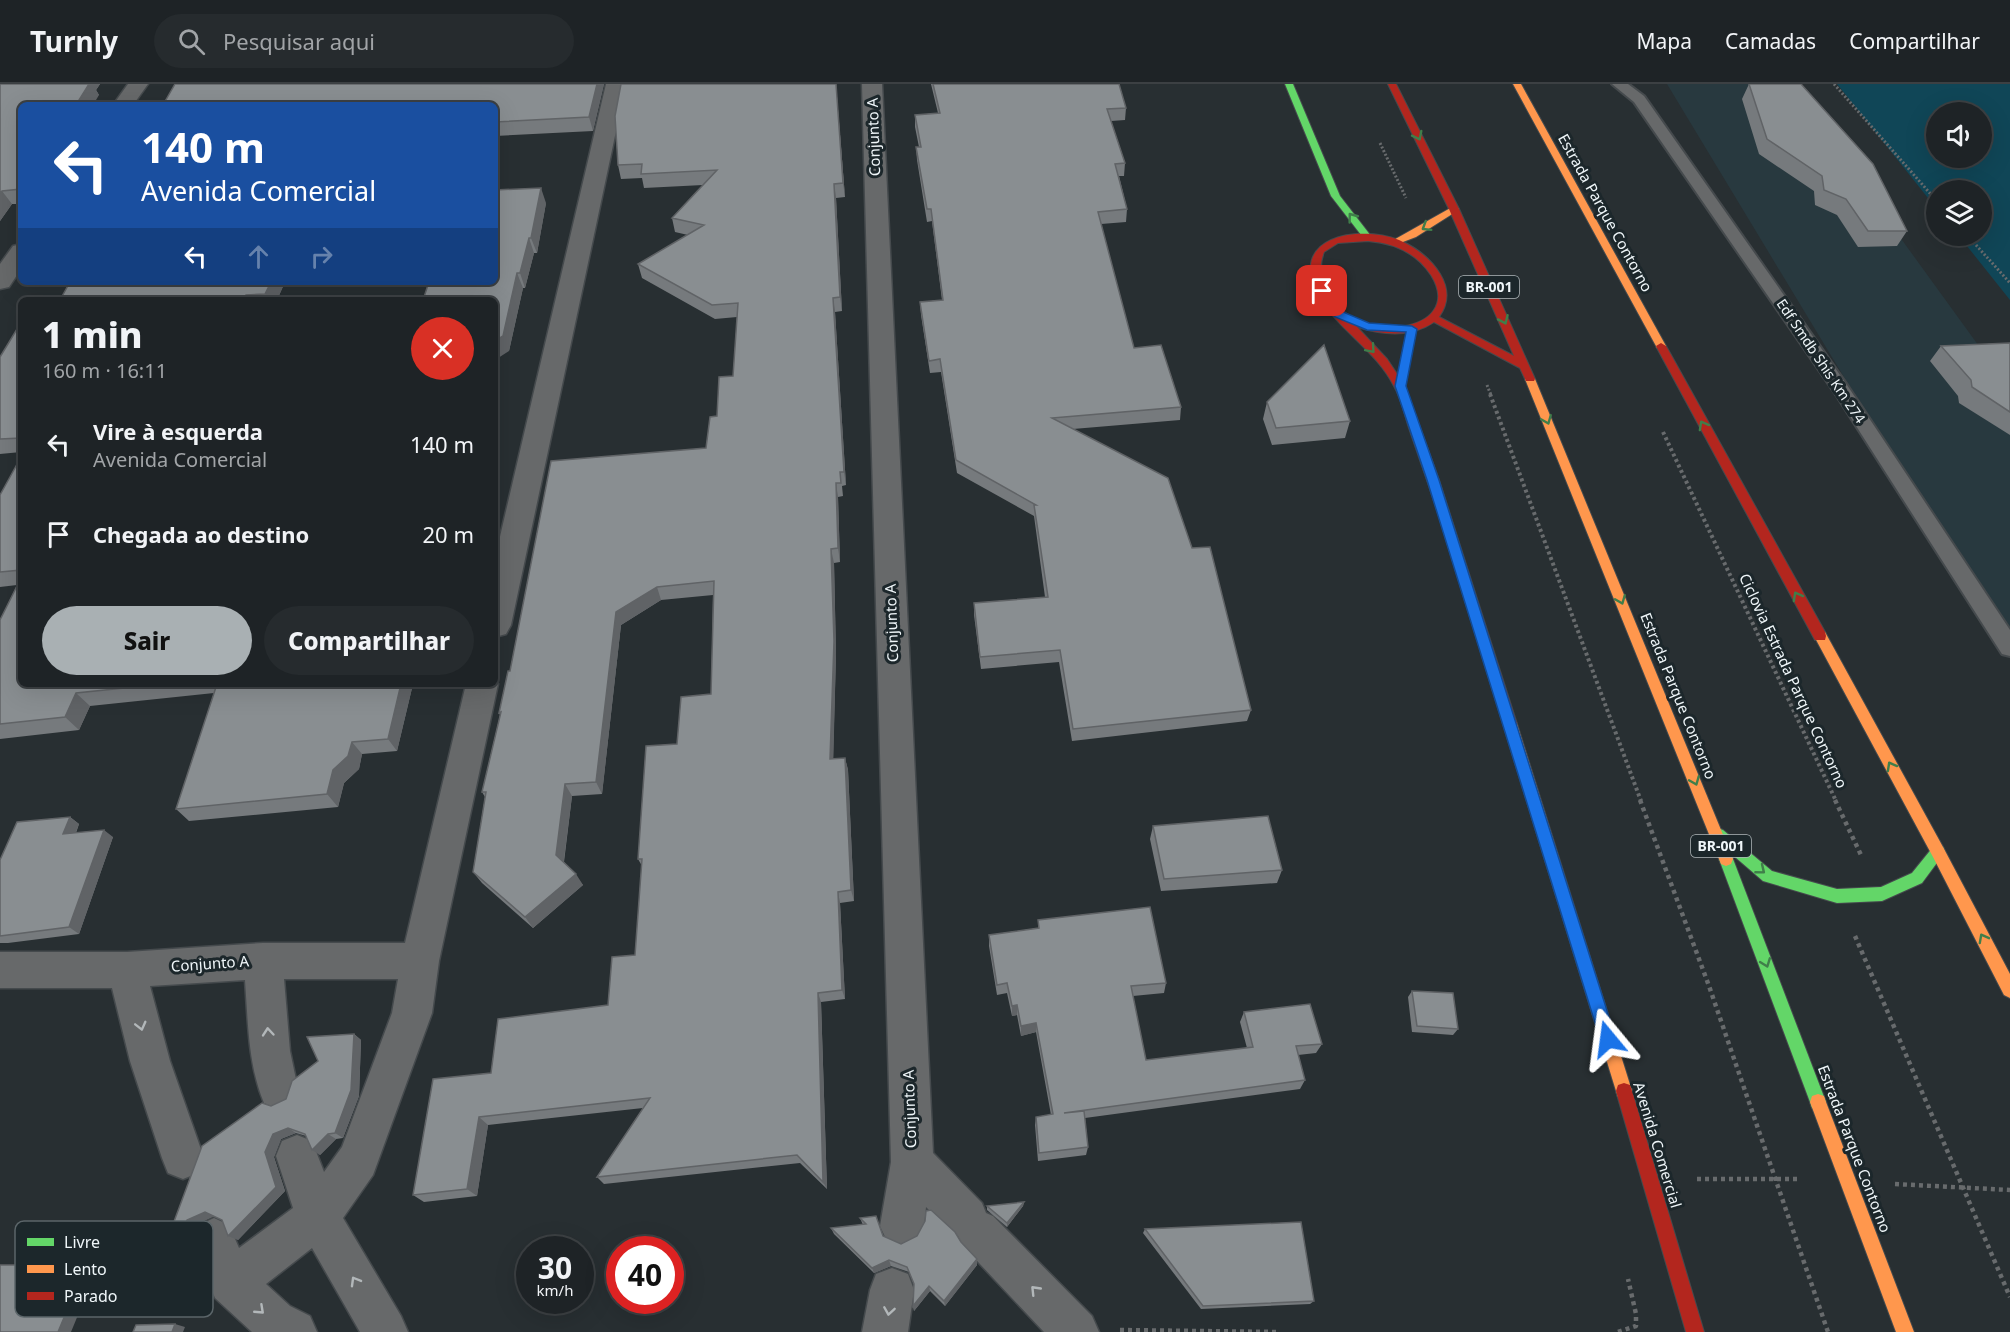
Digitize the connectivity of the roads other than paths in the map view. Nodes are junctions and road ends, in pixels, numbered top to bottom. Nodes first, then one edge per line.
1 (138, 84) edge
2 (616, 84) edge
3 (872, 84) edge
4 (1289, 84) edge
5 (1392, 84) edge
6 (1517, 84) edge
7 (1619, 84) edge
8 (1635, 91) edge
9 (125, 102) edge
10 (1336, 196) junction
11 (1454, 209) junction
12 (1368, 237) junction
13 (1395, 242) junction
14 (1327, 244) junction
15 (18, 256) edge
16 (0, 282) edge
17 (1339, 314) junction
18 (1434, 318) junction
19 (1405, 363) dead end
20 (1524, 366) junction
21 (1400, 386) junction
22 (498, 612) edge
23 (2010, 648) edge
24 (481, 687) edge
25 (1716, 832) junction
26 (1938, 852) junction
27 (263, 961) junction
28 (420, 961) junction
29 (0, 970) edge
30 (127, 970) junction
31 (2010, 990) edge
32 (278, 1089) dead end
33 (297, 1156) dead end
34 (183, 1158) dead end
35 (912, 1162) junction
36 (318, 1217) junction
37 (902, 1226) dead end
38 (214, 1240) dead end
39 (231, 1282) junction
40 (1075, 1331) edge
41 (294, 1332) edge
42 (385, 1332) edge
43 (1695, 1332) edge
44 (1905, 1332) edge

1 - 9 street
2 - 22 street
3 - 35 street, Conjunto A
4 - 10 main road
5 -> 11 main road, Estrada Parque Contorno / BR-001
26 -> 6 main road, Estrada Parque Contorno
7 - 8 lane, Edf Smdb Shis Km 274
8 - 23 lane, Edf Smdb Shis Km 274
12 -> 10 main road
10 - 14 main road, Avenida Comercial
11 -> 13 main road
11 -> 20 main road, Estrada Parque Contorno / BR-001
12 - 13 main road
12 - 14 main road
13 - 18 main road
14 - 17 main road, Avenida Comercial
15 - 16 street
17 - 18 main road, Avenida Comercial
17 -> 21 main road, Avenida Comercial
18 - 20 main road
19 - 21 main road
20 -> 25 main road, Estrada Parque Contorno / BR-001
21 - 43 main road, Avenida Comercial
24 - 28 street
25 -> 26 main road
25 -> 44 main road, Estrada Parque Contorno / BR-001
31 -> 26 main road, Estrada Parque Contorno
27 - 28 street, Conjunto A
27 - 30 street, Conjunto A
32 -> 27 street
28 - 36 street
29 - 30 street, Conjunto A
30 -> 34 street
33 - 36 street
35 -> 37 street, Conjunto A
40 -> 35 street, Conjunto A
36 - 39 street
42 -> 36 street
38 - 39 street
39 -> 41 street

